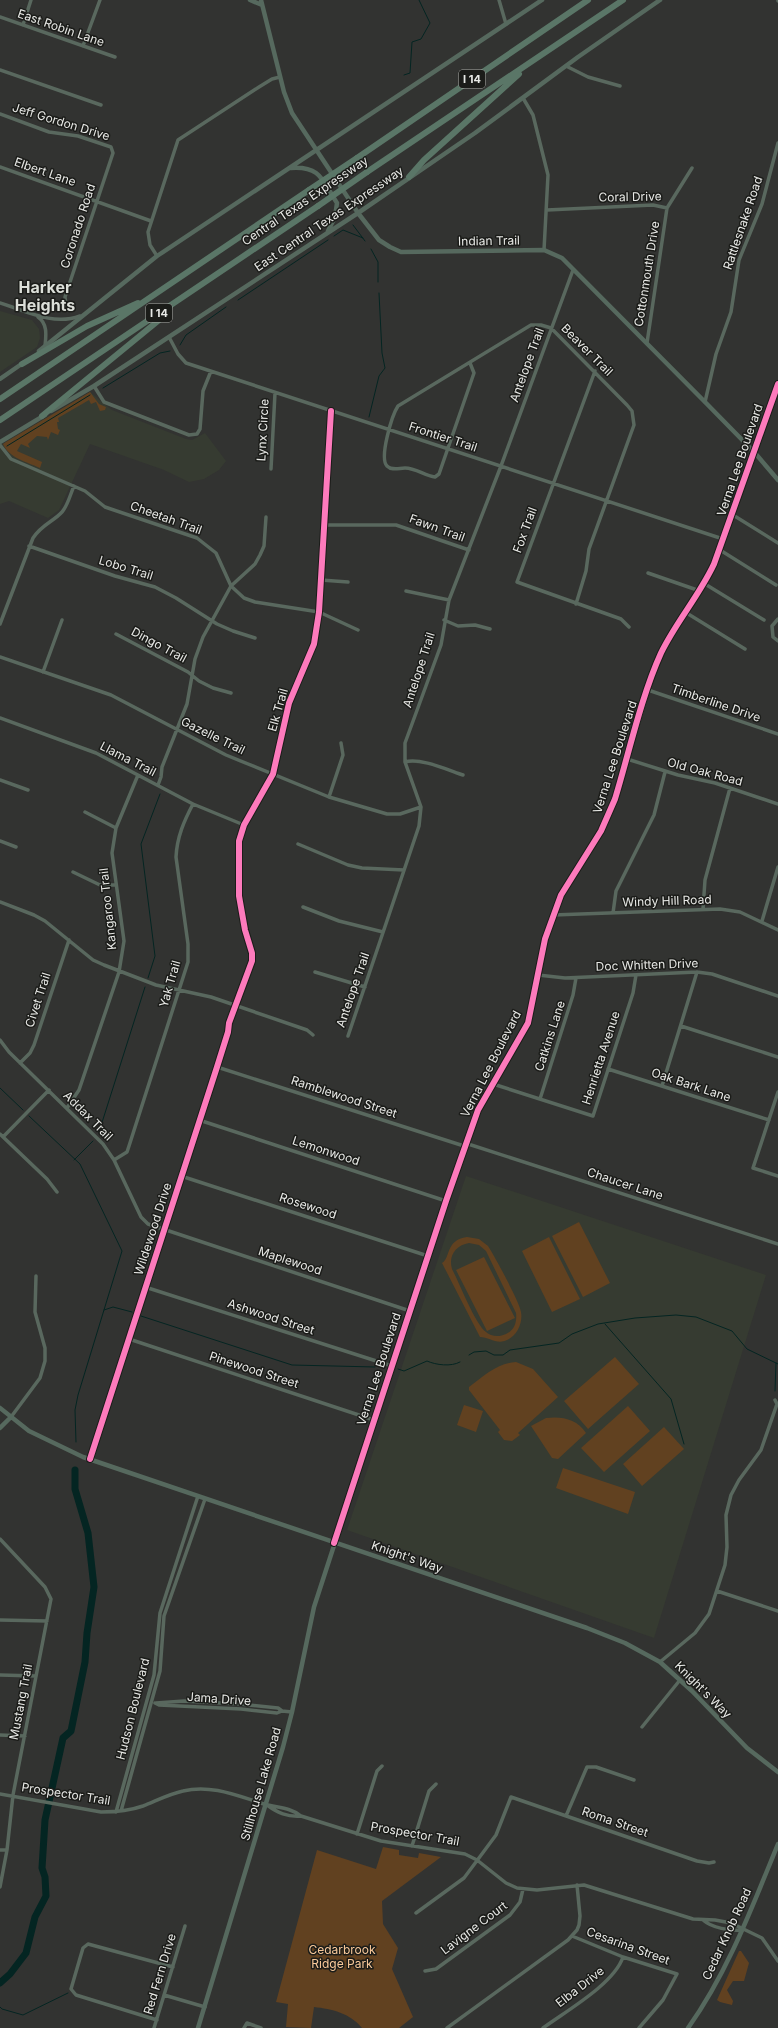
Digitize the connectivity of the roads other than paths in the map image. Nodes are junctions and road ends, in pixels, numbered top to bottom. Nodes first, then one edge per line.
1 (31, 0) edge
2 (100, 0) edge
3 (250, 0) edge
4 (499, 0) edge
5 (542, 0) edge
6 (588, 0) edge
7 (623, 0) edge
8 (660, 0) edge
9 (261, 3) edge
10 (0, 17) edge
11 (506, 24) junction
12 (23, 25) junction
13 (84, 46) junction
14 (115, 57) dead end
15 (532, 61) junction
16 (566, 66) junction
17 (0, 70) edge
18 (280, 77) junction
19 (620, 86) dead end
20 (523, 98) junction
21 (101, 105) dead end
22 (0, 114) edge
23 (778, 143) edge
24 (316, 150) junction
25 (113, 152) joint
26 (0, 167) edge
27 (290, 168) junction
28 (692, 168) dead end
29 (409, 177) junction
30 (97, 201) junction
31 (667, 208) junction
32 (547, 210) junction
33 (358, 213) junction
34 (151, 221) junction
35 (327, 233) junction
36 (544, 250) junction
37 (157, 256) junction
38 (573, 270) junction
39 (154, 295) junction
40 (0, 303) edge
41 (174, 304) junction
42 (66, 306) dead end
43 (85, 314) junction
44 (34, 315) junction
45 (551, 328) junction
46 (169, 337) junction
47 (647, 343) junction
48 (45, 347) junction
49 (470, 363) junction
50 (22, 364) junction
51 (211, 371) junction
52 (595, 371) junction
53 (0, 379) edge
54 (778, 384) edge
55 (94, 386) junction
56 (275, 393) junction
57 (0, 399) edge
58 (706, 402) junction
59 (331, 411) junction
60 (42, 416) junction
61 (0, 420) edge
62 (388, 430) junction
63 (0, 442) edge
64 (0, 445) edge
65 (448, 449) junction
66 (755, 453) junction
67 (501, 466) junction
68 (271, 469) dead end
69 (778, 480) edge
70 (553, 483) junction
71 (74, 486) junction
72 (607, 502) junction
73 (733, 515) junction
74 (266, 517) dead end
75 (325, 525) junction
76 (723, 539) junction
77 (778, 543) edge
78 (29, 546) junction
79 (469, 550) junction
80 (720, 550) junction
81 (648, 573) dead end
82 (321, 580) junction
83 (348, 582) dead end
84 (705, 584) junction
85 (776, 585) dead end
86 (232, 586) junction
87 (406, 591) dead end
88 (700, 591) junction
89 (449, 600) junction
90 (576, 604) junction
91 (318, 612) junction
92 (685, 612) junction
93 (778, 619) edge
94 (62, 620) dead end
95 (212, 620) junction
96 (444, 620) junction
97 (764, 620) dead end
98 (0, 624) edge
99 (630, 626) dead end
100 (490, 629) dead end
101 (358, 630) dead end
102 (116, 634) dead end
103 (255, 638) dead end
104 (778, 641) edge
105 (745, 649) dead end
106 (0, 657) edge
107 (42, 672) junction
108 (193, 676) junction
109 (648, 690) junction
110 (231, 693) dead end
111 (0, 718) edge
112 (177, 730) junction
113 (778, 734) edge
114 (342, 743) dead end
115 (627, 759) junction
116 (405, 762) junction
117 (665, 772) junction
118 (273, 774) junction
119 (138, 775) junction
120 (463, 775) dead end
121 (0, 780) edge
122 (158, 785) junction
123 (730, 788) junction
124 (28, 790) dead end
125 (329, 797) junction
126 (193, 804) junction
127 (778, 804) edge
128 (421, 807) junction
129 (85, 812) dead end
130 (244, 825) junction
131 (116, 828) junction
132 (0, 842) edge
133 (298, 844) dead end
134 (16, 847) dead end
135 (778, 867) edge
136 (404, 870) junction
137 (73, 872) dead end
138 (116, 885) junction
139 (0, 902) edge
140 (303, 907) dead end
141 (703, 909) junction
142 (613, 913) junction
143 (553, 915) junction
144 (762, 921) junction
145 (778, 930) edge
146 (383, 932) junction
147 (69, 940) junction
148 (120, 972) junction
149 (315, 972) dead end
150 (697, 972) junction
151 (538, 975) junction
152 (636, 975) junction
153 (576, 978) junction
154 (365, 987) junction
155 (179, 991) junction
156 (778, 996) edge
157 (236, 1006) junction
158 (681, 1026) junction
159 (313, 1034) dead end
160 (348, 1036) dead end
161 (0, 1040) edge
162 (778, 1058) edge
163 (20, 1063) junction
164 (217, 1067) junction
165 (608, 1069) junction
166 (493, 1084) junction
167 (662, 1086) junction
168 (49, 1090) junction
169 (778, 1092) edge
170 (540, 1099) junction
171 (67, 1108) junction
172 (199, 1120) junction
173 (769, 1120) junction
174 (1, 1136) edge
175 (465, 1144) junction
176 (114, 1160) junction
177 (181, 1176) junction
178 (778, 1176) edge
179 (57, 1192) dead end
180 (446, 1201) junction
181 (164, 1230) junction
182 (778, 1244) edge
183 (428, 1256) junction
184 (36, 1276) dead end
185 (145, 1287) junction
186 (410, 1311) junction
187 (129, 1339) junction
188 (392, 1366) junction
189 (775, 1400) dead end
190 (0, 1408) edge
191 (11, 1417) junction
192 (374, 1420) junction
193 (0, 1428) edge
194 (90, 1460) junction
195 (198, 1496) junction
196 (205, 1499) junction
197 (186, 1532) junction
198 (193, 1534) junction
199 (0, 1538) edge
200 (334, 1543) junction
201 (178, 1560) junction
202 (183, 1562) junction
203 (717, 1591) junction
204 (165, 1599) junction
205 (169, 1601) junction
206 (778, 1610) edge
207 (0, 1620) edge
208 (47, 1621) junction
209 (660, 1662) junction
210 (0, 1674) edge
211 (36, 1676) junction
212 (680, 1680) junction
213 (147, 1700) junction
214 (154, 1702) junction
215 (292, 1712) junction
216 (642, 1727) dead end
217 (0, 1735) edge
218 (24, 1736) junction
219 (382, 1766) dead end
220 (778, 1772) edge
221 (634, 1780) dead end
222 (436, 1784) dead end
223 (0, 1794) edge
224 (13, 1795) junction
225 (267, 1805) junction
226 (121, 1811) junction
227 (116, 1812) junction
228 (301, 1816) junction
229 (566, 1816) junction
230 (357, 1834) junction
231 (778, 1844) edge
232 (412, 1846) junction
233 (0, 1850) edge
234 (7, 1850) junction
235 (477, 1860) junction
236 (714, 1862) dead end
237 (577, 1885) junction
238 (0, 1887) edge
239 (523, 1889) junction
240 (416, 1913) dead end
241 (703, 1920) junction
242 (185, 1926) dead end
243 (743, 1930) junction
244 (572, 1936) junction
245 (623, 1957) junction
246 (778, 1961) edge
247 (173, 1967) junction
248 (425, 1971) dead end
249 (164, 1995) junction
250 (205, 2007) junction
251 (157, 2020) junction
252 (154, 2028) edge
253 (198, 2028) edge
254 (244, 2028) edge
255 (261, 2028) edge
256 (447, 2028) edge
257 (543, 2028) edge
258 (639, 2028) edge
259 (688, 2028) edge

1 - 12 street
2 - 13 street
3 - 9 main road
4 - 11 street
5 - 11 main road
6 - 39 highway, Central Texas Expressway / I 14, bridge
7 - 15 highway, Central Texas Expressway / I 14
8 - 16 main road, East Central Texas Expressway
9 - 18 main road, Indian Trail
10 - 12 street, East Robin Lane
11 - 24 main road
12 - 13 street, East Robin Lane
13 - 14 street, East Robin Lane
15 - 29 highway
15 - 41 highway, Central Texas Expressway / I 14, bridge
16 - 19 street
16 - 20 main road, East Central Texas Expressway
17 - 21 street
18 - 24 main road, Indian Trail
18 - 34 street
20 - 29 main road, East Central Texas Expressway
20 - 32 street
22 - 25 street, Jeff Gordon Drive
23 - 58 street, Rattlesnake Road
24 - 27 main road
24 - 33 main road, Indian Trail
25 - 30 street, Coronado Road
26 - 30 street, Elbert Lane
27 - 35 main road
27 - 37 main road
28 - 31 street, Coral Drive
29 - 33 main road, East Central Texas Expressway
30 - 34 street, Elbert Lane
30 - 42 street, Coronado Road
31 - 32 street, Coral Drive
31 - 47 street, Cottonmouth Drive
32 - 36 street
33 - 35 main road, East Central Texas Expressway
33 - 36 main road, Indian Trail
34 - 37 street
35 - 46 main road, East Central Texas Expressway
36 - 38 main road, Indian Trail
37 - 43 main road
38 - 45 street, Antelope Trail
38 - 47 main road, Indian Trail
39 - 50 highway
39 - 57 highway, Central Texas Expressway / I 14
40 - 44 street
41 - 60 highway
41 - 61 highway, Central Texas Expressway / I 14
43 - 44 street
43 - 48 main road
44 - 48 street
45 - 49 street, Beaver Trail
45 - 52 street, Beaver Trail
45 - 67 street, Antelope Trail
46 - 51 street, Frontier Trail
46 - 55 main road, East Central Texas Expressway
47 - 58 main road, Indian Trail
48 - 50 main road
49 - 62 street, Beaver Trail
49 - 65 street
50 - 53 main road
51 - 55 street
51 - 56 street, Frontier Trail
52 - 70 street, Fox Trail
52 - 72 street, Beaver Trail
54 - 66 street, Verna Lee Boulevard
55 - 60 main road, East Central Texas Expressway
56 - 59 street, Frontier Trail
56 - 68 street, Lynx Circle
58 - 66 main road, Indian Trail
59 - 62 street, Frontier Trail
59 - 75 street, Elk Trail
60 - 63 main road, East Central Texas Expressway
62 - 65 street, Frontier Trail
62 - 65 street, Beaver Trail
64 - 71 street, Cheetah Trail
65 - 67 street, Frontier Trail
66 - 69 main road, Indian Trail
66 - 73 main road, Verna Lee Boulevard
67 - 70 street, Frontier Trail
67 - 79 street, Antelope Trail
70 - 72 street, Frontier Trail
70 - 90 street, Fox Trail
71 - 78 street
71 - 86 street, Cheetah Trail
72 - 76 street, Frontier Trail
72 - 90 street
73 - 76 main road, Verna Lee Boulevard
73 - 77 street
74 - 86 street
75 - 79 street, Fawn Trail
75 - 82 street, Elk Trail
76 - 80 main road, Verna Lee Boulevard
78 - 95 street, Lobo Trail
78 - 98 street
79 - 89 street, Antelope Trail
80 - 84 main road, Verna Lee Boulevard
80 - 85 street
81 - 88 street
82 - 83 street
82 - 91 street, Elk Trail
84 - 88 main road, Verna Lee Boulevard
84 - 97 street
86 - 91 street, Cheetah Trail
86 - 95 street
87 - 89 street
88 - 92 main road, Verna Lee Boulevard
89 - 96 street, Antelope Trail
90 - 99 street, Fox Trail
91 - 101 street, Cheetah Trail
91 - 118 street, Elk Trail
92 - 105 street
92 - 109 main road, Verna Lee Boulevard
93 - 104 street
94 - 107 street
95 - 103 street, Lobo Trail
95 - 108 street
96 - 100 street
96 - 116 street, Antelope Trail
102 - 108 street, Dingo Trail
106 - 107 street, Gazelle Trail
107 - 112 street, Gazelle Trail
108 - 110 street, Dingo Trail
108 - 112 street
109 - 113 street, Timberline Drive
109 - 115 main road, Verna Lee Boulevard
111 - 119 street, Llama Trail
112 - 118 street, Gazelle Trail
112 - 122 street
114 - 125 street
115 - 117 street, Old Oak Road
115 - 143 main road, Verna Lee Boulevard
116 - 120 street
116 - 128 street, Antelope Trail
117 - 123 street, Old Oak Road
117 - 142 street
118 - 125 street, Gazelle Trail
118 - 130 street, Elk Trail
119 - 122 street, Llama Trail
119 - 131 street, Kangaroo Trail
121 - 124 street
122 - 126 street, Llama Trail
123 - 127 street, Old Oak Road
123 - 141 street
125 - 128 street, Gazelle Trail
126 - 130 street, Llama Trail
126 - 155 street, Yak Trail
128 - 136 street, Antelope Trail
129 - 131 street
130 - 157 street, Elk Trail
131 - 138 street, Kangaroo Trail
132 - 134 street
133 - 136 street
135 - 144 street
136 - 146 street, Antelope Trail
137 - 138 street
138 - 148 street, Kangaroo Trail
139 - 147 street
140 - 146 street
141 - 142 street, Windy Hill Road
141 - 144 street, Windy Hill Road
142 - 143 street, Windy Hill Road
143 - 151 main road, Verna Lee Boulevard
144 - 145 street, Windy Hill Road
146 - 154 street, Antelope Trail
147 - 148 street
147 - 163 street, Civet Trail
148 - 155 street
148 - 171 street, Kangaroo Trail
149 - 154 street
150 - 152 street, Doc Whitten Drive
150 - 156 street, Doc Whitten Drive
150 - 158 street
151 - 153 street, Doc Whitten Drive
151 - 166 main road, Verna Lee Boulevard
152 - 153 street, Doc Whitten Drive
152 - 165 street, Henrietta Avenue
153 - 170 street, Catkins Lane
154 - 160 street, Antelope Trail
155 - 157 street
155 - 176 street, Yak Trail
157 - 159 street
157 - 164 street, Wildewood Drive
158 - 162 street
158 - 167 street
161 - 163 street, Addax Trail
163 - 168 street, Addax Trail
164 - 172 street, Wildewood Drive
164 - 175 street, Ramblewood Street
165 - 167 street, Oak Bark Lane
165 - 170 street, Henrietta Avenue
166 - 170 street, Henrietta Avenue
166 - 175 main road, Verna Lee Boulevard
167 - 173 street, Oak Bark Lane
168 - 171 street, Addax Trail
168 - 174 street
169 - 173 street
171 - 176 street, Addax Trail
172 - 177 street, Wildewood Drive
172 - 180 street, Lemonwood
173 - 178 street
174 - 179 street
175 - 180 main road, Verna Lee Boulevard
175 - 182 street, Chaucer Lane
176 - 181 street, Addax Trail
177 - 181 street, Wildewood Drive
177 - 183 street, Rosewood
180 - 183 main road, Verna Lee Boulevard
181 - 185 street, Wildewood Drive
181 - 186 street, Maplewood
183 - 186 main road, Verna Lee Boulevard
184 - 191 street
185 - 187 street, Wildewood Drive
185 - 188 street, Ashwood Street
186 - 188 main road, Verna Lee Boulevard
187 - 192 street, Pinewood Street
187 - 194 street, Wildewood Drive
188 - 192 main road, Verna Lee Boulevard
189 - 203 street
190 - 191 main road, Knight's Way
191 - 193 main road
191 - 194 main road, Knight's Way
192 - 200 main road, Verna Lee Boulevard
194 - 195 main road, Knight's Way
195 - 196 main road, Knight's Way
195 - 197 street, Hudson Boulevard
196 - 198 street, Hudson Boulevard
196 - 200 main road, Knight's Way
197 - 198 street
197 - 201 street, Hudson Boulevard
198 - 202 street, Hudson Boulevard
199 - 208 street, Mustang Trail
200 - 209 main road, Knight's Way
200 - 215 main road, Stillhouse Lake Road
201 - 202 street
201 - 204 street, Hudson Boulevard
202 - 205 street, Hudson Boulevard
203 - 206 street
203 - 209 street
204 - 205 street
204 - 213 street, Hudson Boulevard
205 - 214 street, Hudson Boulevard
207 - 208 street
208 - 211 street, Mustang Trail
209 - 212 main road, Knight's Way
210 - 211 street
211 - 218 street, Mustang Trail
212 - 216 street
212 - 220 main road, Knight's Way
213 - 214 street, Jama Drive
213 - 227 street, Hudson Boulevard
214 - 215 street, Jama Drive
214 - 226 street, Hudson Boulevard
215 - 225 main road, Stillhouse Lake Road
217 - 218 street
218 - 224 street, Mustang Trail
219 - 230 street
221 - 229 street
222 - 232 street
223 - 224 street, Prospector Trail
224 - 227 street, Prospector Trail
224 - 234 street, Mustang Trail
225 - 226 street, Prospector Trail
225 - 228 street, Prospector Trail
225 - 228 street, Prospector Trail
225 - 250 main road, Stillhouse Lake Road
226 - 227 street, Prospector Trail
228 - 230 street, Prospector Trail
229 - 235 street, Roma Street
229 - 236 street, Roma Street
230 - 232 street, Prospector Trail
231 - 243 main road, Cedar Knob Road
232 - 235 street, Prospector Trail
233 - 234 street
234 - 238 street, Mustang Trail
235 - 239 street, Prospector Trail
235 - 240 street
237 - 239 street, Prospector Trail
237 - 241 street, Prospector Trail
237 - 244 street
239 - 248 street, Lavigne Court
241 - 243 street, Prospector Trail
241 - 243 street, Prospector Trail
242 - 247 street, Red Fern Drive
243 - 246 street
243 - 259 main road, Cedar Knob Road
244 - 245 street, Cesarina Street
244 - 256 street
245 - 257 street, Elba Drive
245 - 258 street, Cesarina Street
247 - 249 street, Red Fern Drive
247 - 251 street
249 - 250 street
249 - 251 street, Red Fern Drive
250 - 253 main road, Stillhouse Lake Road
251 - 252 street, Red Fern Drive
254 - 255 street

